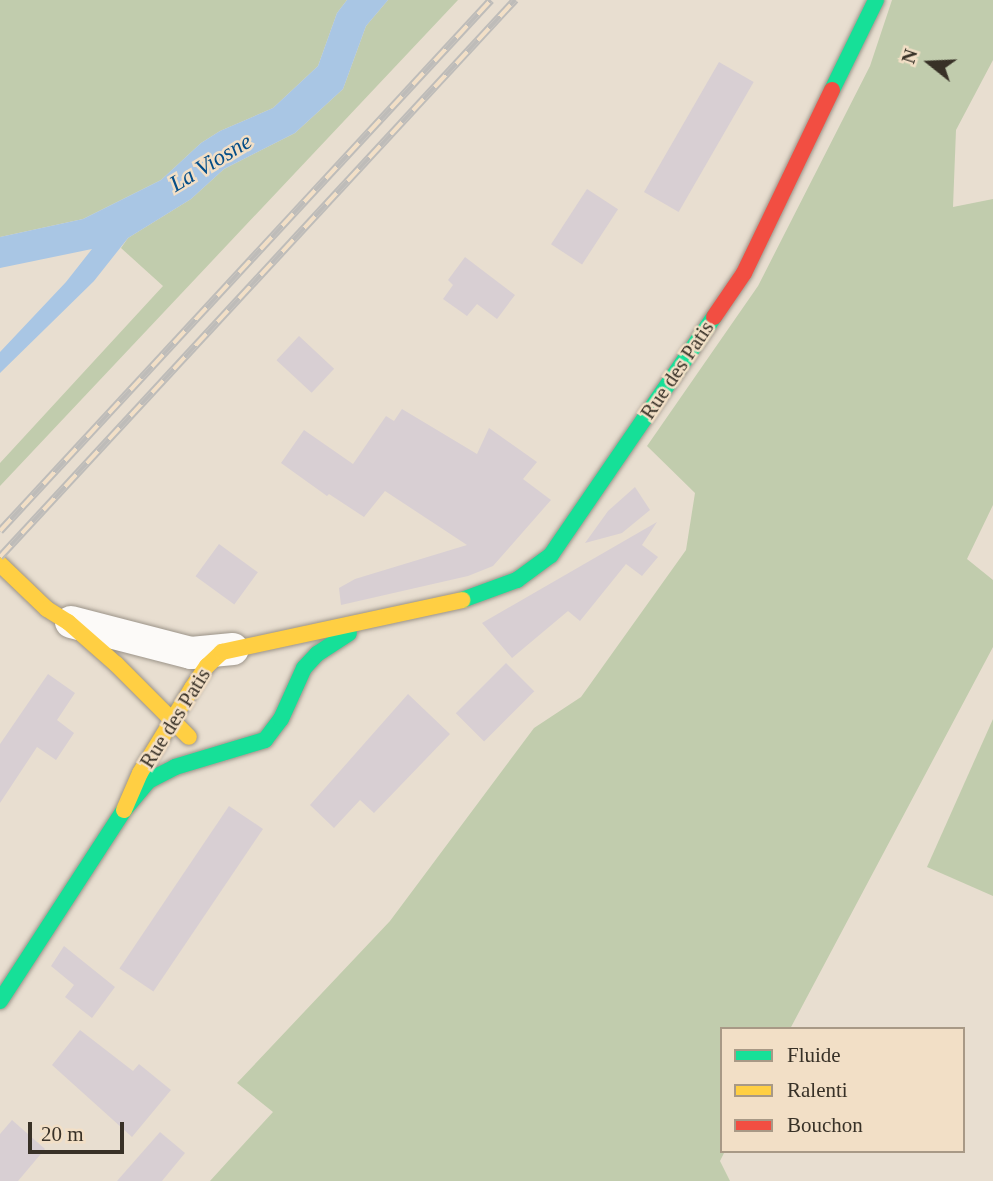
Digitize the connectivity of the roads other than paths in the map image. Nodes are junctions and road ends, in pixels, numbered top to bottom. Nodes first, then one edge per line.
1 (876, 0) edge
2 (0, 564) edge
3 (68, 622) junction
4 (368, 622) junction
5 (237, 648) junction
6 (288, 702) junction
7 (172, 720) junction
8 (243, 749) junction
9 (124, 810) junction
10 (0, 1001) edge

1 - 4 main road, Rue des Patis
2 - 3 main road
3 - 5 street
3 - 7 main road
4 - 5 main road, Rue des Patis
4 - 6 main road, Rue des Patis
5 - 6 street
5 - 7 main road, Rue des Patis
6 - 8 main road, Rue des Patis
7 - 8 main road
7 - 9 main road, Rue des Patis
8 - 9 main road, Rue des Patis
9 - 10 main road, Rue des Patis

